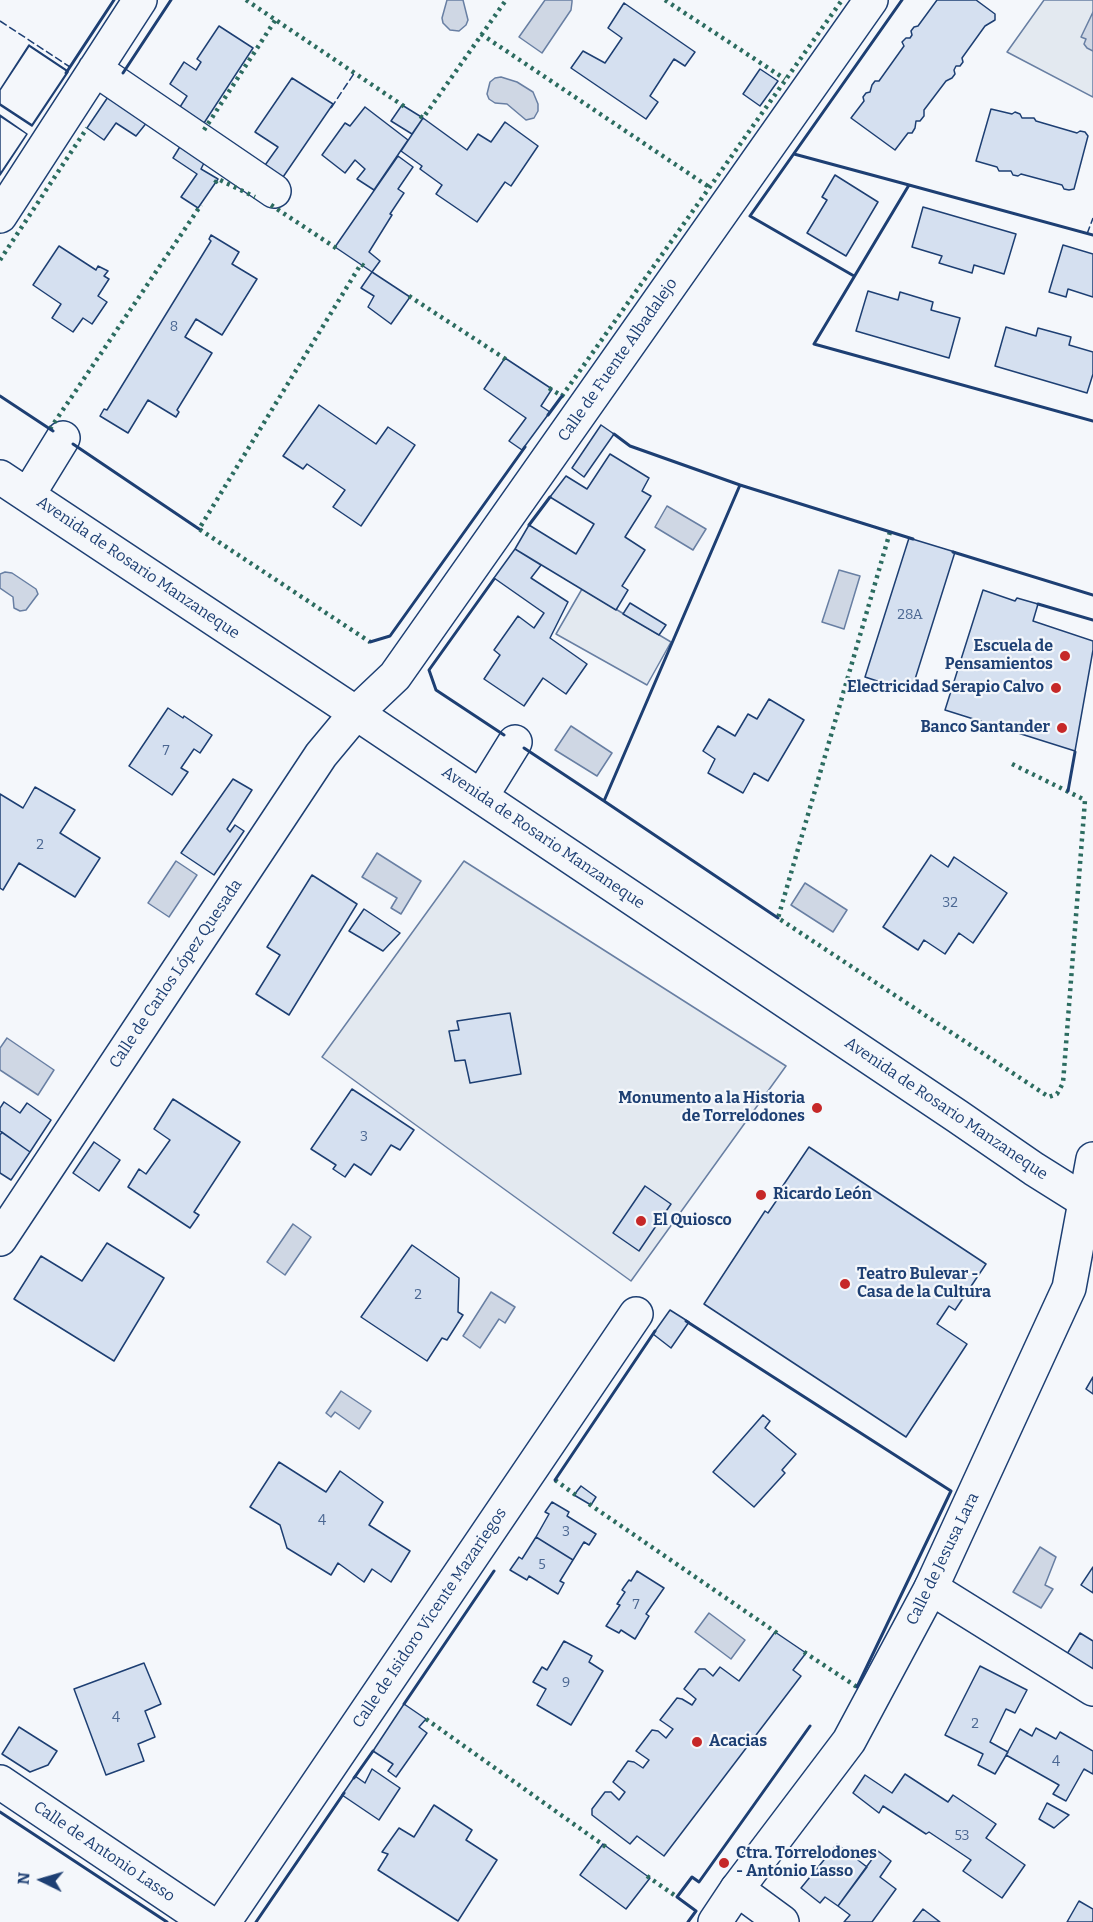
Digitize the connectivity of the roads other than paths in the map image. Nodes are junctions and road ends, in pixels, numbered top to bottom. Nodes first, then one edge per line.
1 (140, 0) edge
2 (871, 0) edge
3 (95, 69) junction
4 (274, 191) dead end
5 (0, 216) edge
6 (63, 438) dead end
7 (0, 477) edge
8 (28, 495) junction
9 (356, 713) junction
10 (515, 742) dead end
11 (481, 797) junction
12 (1093, 1159) edge
13 (1089, 1203) edge
14 (0, 1239) edge
15 (636, 1314) dead end
16 (932, 1588) junction
17 (1093, 1689) edge
18 (0, 1782) edge
19 (737, 1889) junction
20 (208, 1922) edge
21 (224, 1922) edge
22 (715, 1922) edge
23 (782, 1922) edge

1 - 3 street
2 - 9 street, Calle de Fuente Albadalejo
3 - 4 street
3 - 5 street
6 - 8 street
7 - 8 street, Avenida de Rosario Manzaneque
8 - 9 street, Avenida de Rosario Manzaneque
9 - 11 street, Avenida de Rosario Manzaneque
9 - 14 street, Calle de Carlos López Quesada
10 - 11 street
11 - 13 street, Avenida de Rosario Manzaneque
12 - 13 street, Calle de Jesusa Lara
13 - 16 street, Calle de Jesusa Lara
15 - 21 street, Calle de Isidoro Vicente Mazariegos
16 - 17 street
16 - 19 street, Calle de Jesusa Lara
18 - 20 street, Calle de Antonio Lasso
19 - 22 street, Calle de Jesusa Lara
19 - 23 street

